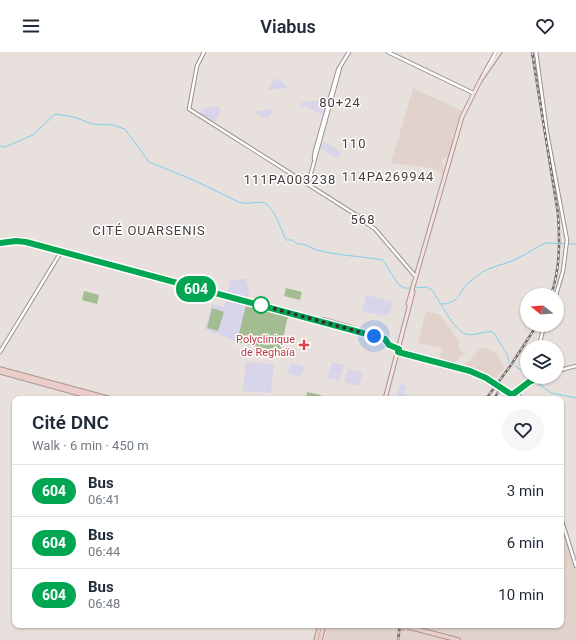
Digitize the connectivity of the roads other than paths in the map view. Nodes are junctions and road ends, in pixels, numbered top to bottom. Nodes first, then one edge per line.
1 (204, 52) edge
2 (349, 52) edge
3 (388, 52) edge
4 (496, 52) edge
5 (500, 52) edge
6 (536, 52) edge
7 (480, 81) junction
8 (473, 93) junction
9 (308, 184) junction
10 (0, 243) edge
11 (61, 252) junction
12 (416, 277) junction
13 (558, 288) edge
14 (399, 349) junction
15 (0, 352) edge
16 (576, 366) edge
17 (0, 369) edge
18 (564, 369) edge
19 (0, 372) edge
20 (527, 384) edge
21 (519, 391) junction
22 (512, 395) joint
23 (88, 396) edge
24 (100, 396) edge
25 (386, 396) edge
26 (518, 396) edge
27 (564, 528) edge
28 (576, 566) edge
29 (319, 628) edge
30 (323, 628) edge
31 (408, 628) edge
32 (409, 628) edge
33 (316, 640) edge
34 (320, 640) edge
35 (451, 640) edge
36 (458, 640) edge

1 - 9 main road
2 - 9 main road
3 - 8 main road
4 - 7 main road
5 - 7 main road
6 - 13 main road
7 - 8 main road
8 - 12 main road
9 - 12 main road
10 - 11 main road
11 - 14 main road
11 - 15 main road
12 - 14 main road
14 - 22 main road, bridge
14 - 25 main road
16 - 18 main road
17 - 24 highway
19 - 23 highway
20 - 21 main road
21 - 22 main road
21 - 26 main road
27 - 28 main road
29 - 33 highway
30 - 34 highway
31 - 35 highway
32 - 36 highway

